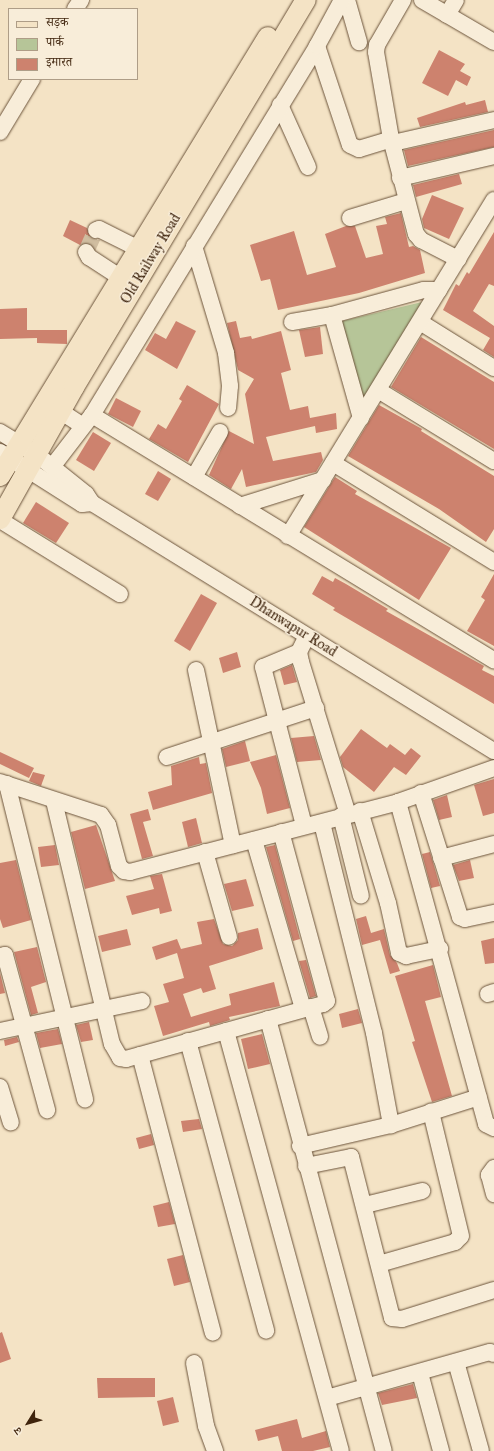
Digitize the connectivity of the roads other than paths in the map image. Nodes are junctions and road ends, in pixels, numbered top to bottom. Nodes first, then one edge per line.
1 (291, 0) edge
2 (306, 0) edge
3 (342, 0) edge
4 (347, 0) edge
5 (403, 0) edge
6 (422, 0) edge
7 (456, 0) edge
8 (447, 15) junction
9 (359, 42) dead end
10 (494, 42) edge
11 (317, 46) junction
12 (31, 80) edge
13 (280, 105) junction
14 (494, 120) edge
15 (0, 132) edge
16 (392, 141) junction
17 (494, 156) edge
18 (308, 167) dead end
19 (400, 178) junction
20 (494, 200) edge
21 (406, 201) junction
22 (350, 218) dead end
23 (96, 230) dead end
24 (194, 246) junction
25 (139, 249) junction
26 (86, 252) dead end
27 (458, 259) junction
28 (121, 278) junction
29 (439, 290) junction
30 (332, 315) junction
31 (292, 322) dead end
32 (420, 322) junction
33 (494, 368) edge
34 (378, 390) junction
35 (228, 408) dead end
36 (60, 411) junction
37 (361, 418) junction
38 (87, 420) junction
39 (0, 432) edge
40 (220, 432) dead end
41 (9, 451) edge
42 (494, 461) edge
43 (32, 462) junction
44 (333, 464) junction
45 (52, 467) junction
46 (0, 476) edge
47 (194, 477) junction
48 (323, 480) junction
49 (92, 504) junction
50 (240, 506) junction
51 (0, 520) edge
52 (288, 536) junction
53 (492, 556) edge
54 (120, 594) dead end
55 (307, 635) junction
56 (299, 652) junction
57 (494, 660) edge
58 (196, 670) dead end
59 (316, 708) junction
60 (275, 719) junction
61 (210, 743) junction
62 (494, 751) edge
63 (166, 756) dead end
64 (494, 768) edge
65 (4, 783) edge
66 (421, 793) junction
67 (54, 801) junction
68 (398, 802) junction
69 (350, 814) junction
70 (322, 823) junction
71 (304, 826) junction
72 (281, 832) junction
73 (254, 840) junction
74 (494, 844) edge
75 (233, 845) junction
76 (205, 852) junction
77 (441, 858) junction
78 (361, 896) dead end
79 (494, 913) edge
80 (229, 937) dead end
81 (440, 949) junction
82 (0, 956) edge
83 (142, 1000) dead end
84 (105, 1008) junction
85 (307, 1008) junction
86 (63, 1016) junction
87 (268, 1019) junction
88 (24, 1026) junction
89 (0, 1031) edge
90 (226, 1031) junction
91 (320, 1037) dead end
92 (188, 1041) junction
93 (140, 1055) junction
94 (0, 1087) edge
95 (479, 1097) junction
96 (85, 1099) dead end
97 (47, 1110) dead end
98 (431, 1112) junction
99 (11, 1122) dead end
100 (391, 1124) junction
101 (494, 1128) edge
102 (300, 1146) junction
103 (306, 1166) junction
104 (494, 1168) edge
105 (422, 1191) dead end
106 (494, 1194) edge
107 (365, 1206) junction
108 (380, 1264) junction
109 (494, 1290) edge
110 (266, 1331) dead end
111 (213, 1333) dead end
112 (494, 1354) edge
113 (456, 1362) junction
114 (194, 1363) dead end
115 (420, 1373) junction
116 (367, 1388) junction
117 (327, 1398) junction
118 (215, 1451) edge
119 (341, 1451) edge
120 (384, 1451) edge
121 (441, 1451) edge
122 (481, 1451) edge

1 - 25 main road, Old Railway Road
2 - 36 main road, Old Railway Road
3 - 11 street
4 - 9 street
5 - 16 street
6 - 8 street
7 - 8 street
8 - 10 street
11 - 13 street
11 - 16 street
12 - 15 street
13 - 18 street
13 - 24 street
14 - 16 street
16 - 19 street
17 - 19 street
19 - 21 street
20 - 27 street
21 - 22 street
21 - 27 street
23 - 25 street
24 - 35 street
24 - 38 street
25 - 28 main road, Old Railway Road
26 - 28 street
27 - 29 street
28 - 41 main road, Old Railway Road
29 - 30 street
29 - 32 street
30 - 31 street
30 - 37 street
32 - 33 street
32 - 34 street
34 - 37 street
34 - 42 street
36 - 38 street
36 - 43 main road, Old Railway Road
37 - 44 street
38 - 45 street
38 - 47 street
39 - 41 street
40 - 47 street
41 - 43 street
41 - 46 main road, Old Railway Road
43 - 45 street, Dhanwapur Road
43 - 49 street, Dhanwapur Road
43 - 51 main road, Old Railway Road
44 - 48 street
44 - 53 street
45 - 49 street, Dhanwapur Road
47 - 50 street
48 - 50 street
48 - 52 street
49 - 55 street, Dhanwapur Road
50 - 52 street
51 - 54 street
52 - 57 street
55 - 56 street
55 - 62 street, Dhanwapur Road
56 - 59 street
56 - 60 street
58 - 61 street
59 - 60 street
59 - 69 street
60 - 61 street
60 - 71 street
61 - 63 street
61 - 75 street
64 - 66 street
65 - 67 street
65 - 86 street
66 - 68 street
66 - 77 street
67 - 76 street
67 - 84 street
68 - 69 street
68 - 81 street
69 - 70 street
69 - 78 street
69 - 81 street
70 - 71 street
70 - 100 street
71 - 72 street
72 - 73 street
72 - 85 street
73 - 75 street
73 - 85 street
74 - 77 street
75 - 76 street
76 - 80 street
77 - 79 street
81 - 95 street
82 - 88 street
83 - 84 street
84 - 86 street
84 - 93 street
85 - 87 street
85 - 91 street
86 - 88 street
86 - 96 street
87 - 90 street
87 - 102 street
88 - 89 street
88 - 97 street
90 - 92 street
90 - 117 street
92 - 93 street
92 - 110 street
93 - 111 street
94 - 99 street
95 - 98 street
95 - 101 street
98 - 100 street
98 - 108 street
100 - 102 street
102 - 103 street
103 - 107 street
103 - 116 street
104 - 106 street
105 - 107 street
107 - 108 street
108 - 109 street
112 - 113 street
113 - 115 street
113 - 122 street
114 - 118 street
115 - 116 street
115 - 121 street
116 - 117 street
116 - 120 street
117 - 119 street

